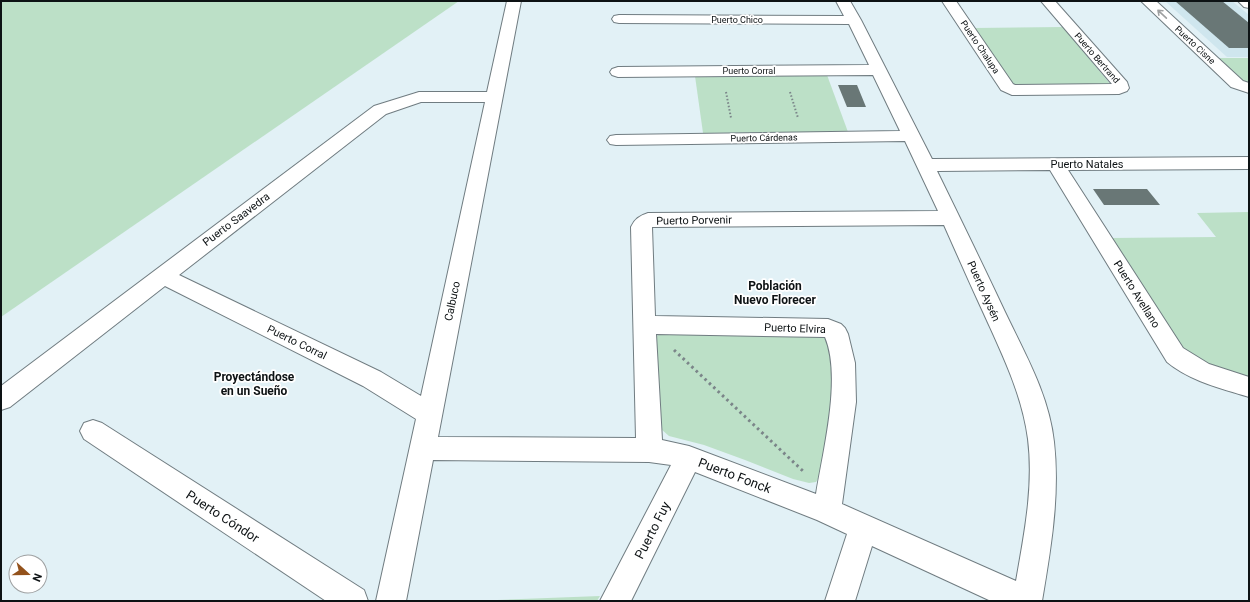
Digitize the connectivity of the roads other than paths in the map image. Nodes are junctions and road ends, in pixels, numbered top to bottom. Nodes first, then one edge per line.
1 (514, 1) edge
2 (843, 1) edge
3 (949, 1) edge
4 (1048, 1) edge
5 (1148, 1) edge
6 (1245, 1) edge
7 (1249, 4) edge
8 (619, 19) dead end
9 (854, 20) junction
10 (879, 70) junction
11 (618, 72) dead end
12 (1246, 88) edge
13 (1012, 90) joint
14 (494, 97) junction
15 (911, 136) junction
16 (616, 140) dead end
17 (1249, 163) edge
18 (1055, 164) junction
19 (925, 165) junction
20 (951, 218) junction
21 (163, 276) junction
22 (644, 324) junction
23 (1249, 387) edge
24 (1, 400) edge
25 (429, 414) junction
26 (93, 431) dead end
27 (422, 448) junction
28 (649, 450) junction
29 (689, 458) junction
30 (828, 506) junction
31 (863, 528) junction
32 (353, 601) edge
33 (391, 601) edge
34 (615, 601) edge
35 (840, 601) edge
36 (1026, 601) edge

1 - 14 street, Calbuco
2 - 9 street, Puerto Aysén
3 - 13 street, Puerto Chalupa
4 - 13 street, Puerto Bertrand
12 -> 5 street, Puerto Cisne
6 - 7 street
8 - 9 street, Puerto Chico
9 - 10 street, Puerto Aysén
10 - 11 street, Puerto Corral
10 - 15 street, Puerto Aysén
14 - 21 street, Puerto Saavedra
14 - 25 street, Calbuco
15 - 16 street, Puerto Cárdenas
15 - 19 street, Puerto Aysén
17 - 18 street, Puerto Natales
18 - 19 street, Puerto Natales
18 - 23 street, Puerto Avellano
19 - 20 street, Puerto Aysén
20 - 22 street, Puerto Porvenir
20 - 36 street, Puerto Aysén
21 - 24 street, Puerto Saavedra
21 - 25 street, Puerto Corral
22 - 28 street, Puerto Porvenir
22 - 30 street, Puerto Elvira
25 - 27 street, Calbuco
26 - 32 street, Puerto Cóndor
27 - 28 street, Puerto Fonck
27 - 33 street, Calbuco
28 - 29 street, Puerto Fonck
29 - 30 street, Puerto Fonck
29 - 34 street, Puerto Fuy
30 - 31 street, Puerto Fonck
31 - 35 street
31 - 36 street, Puerto Fonck

